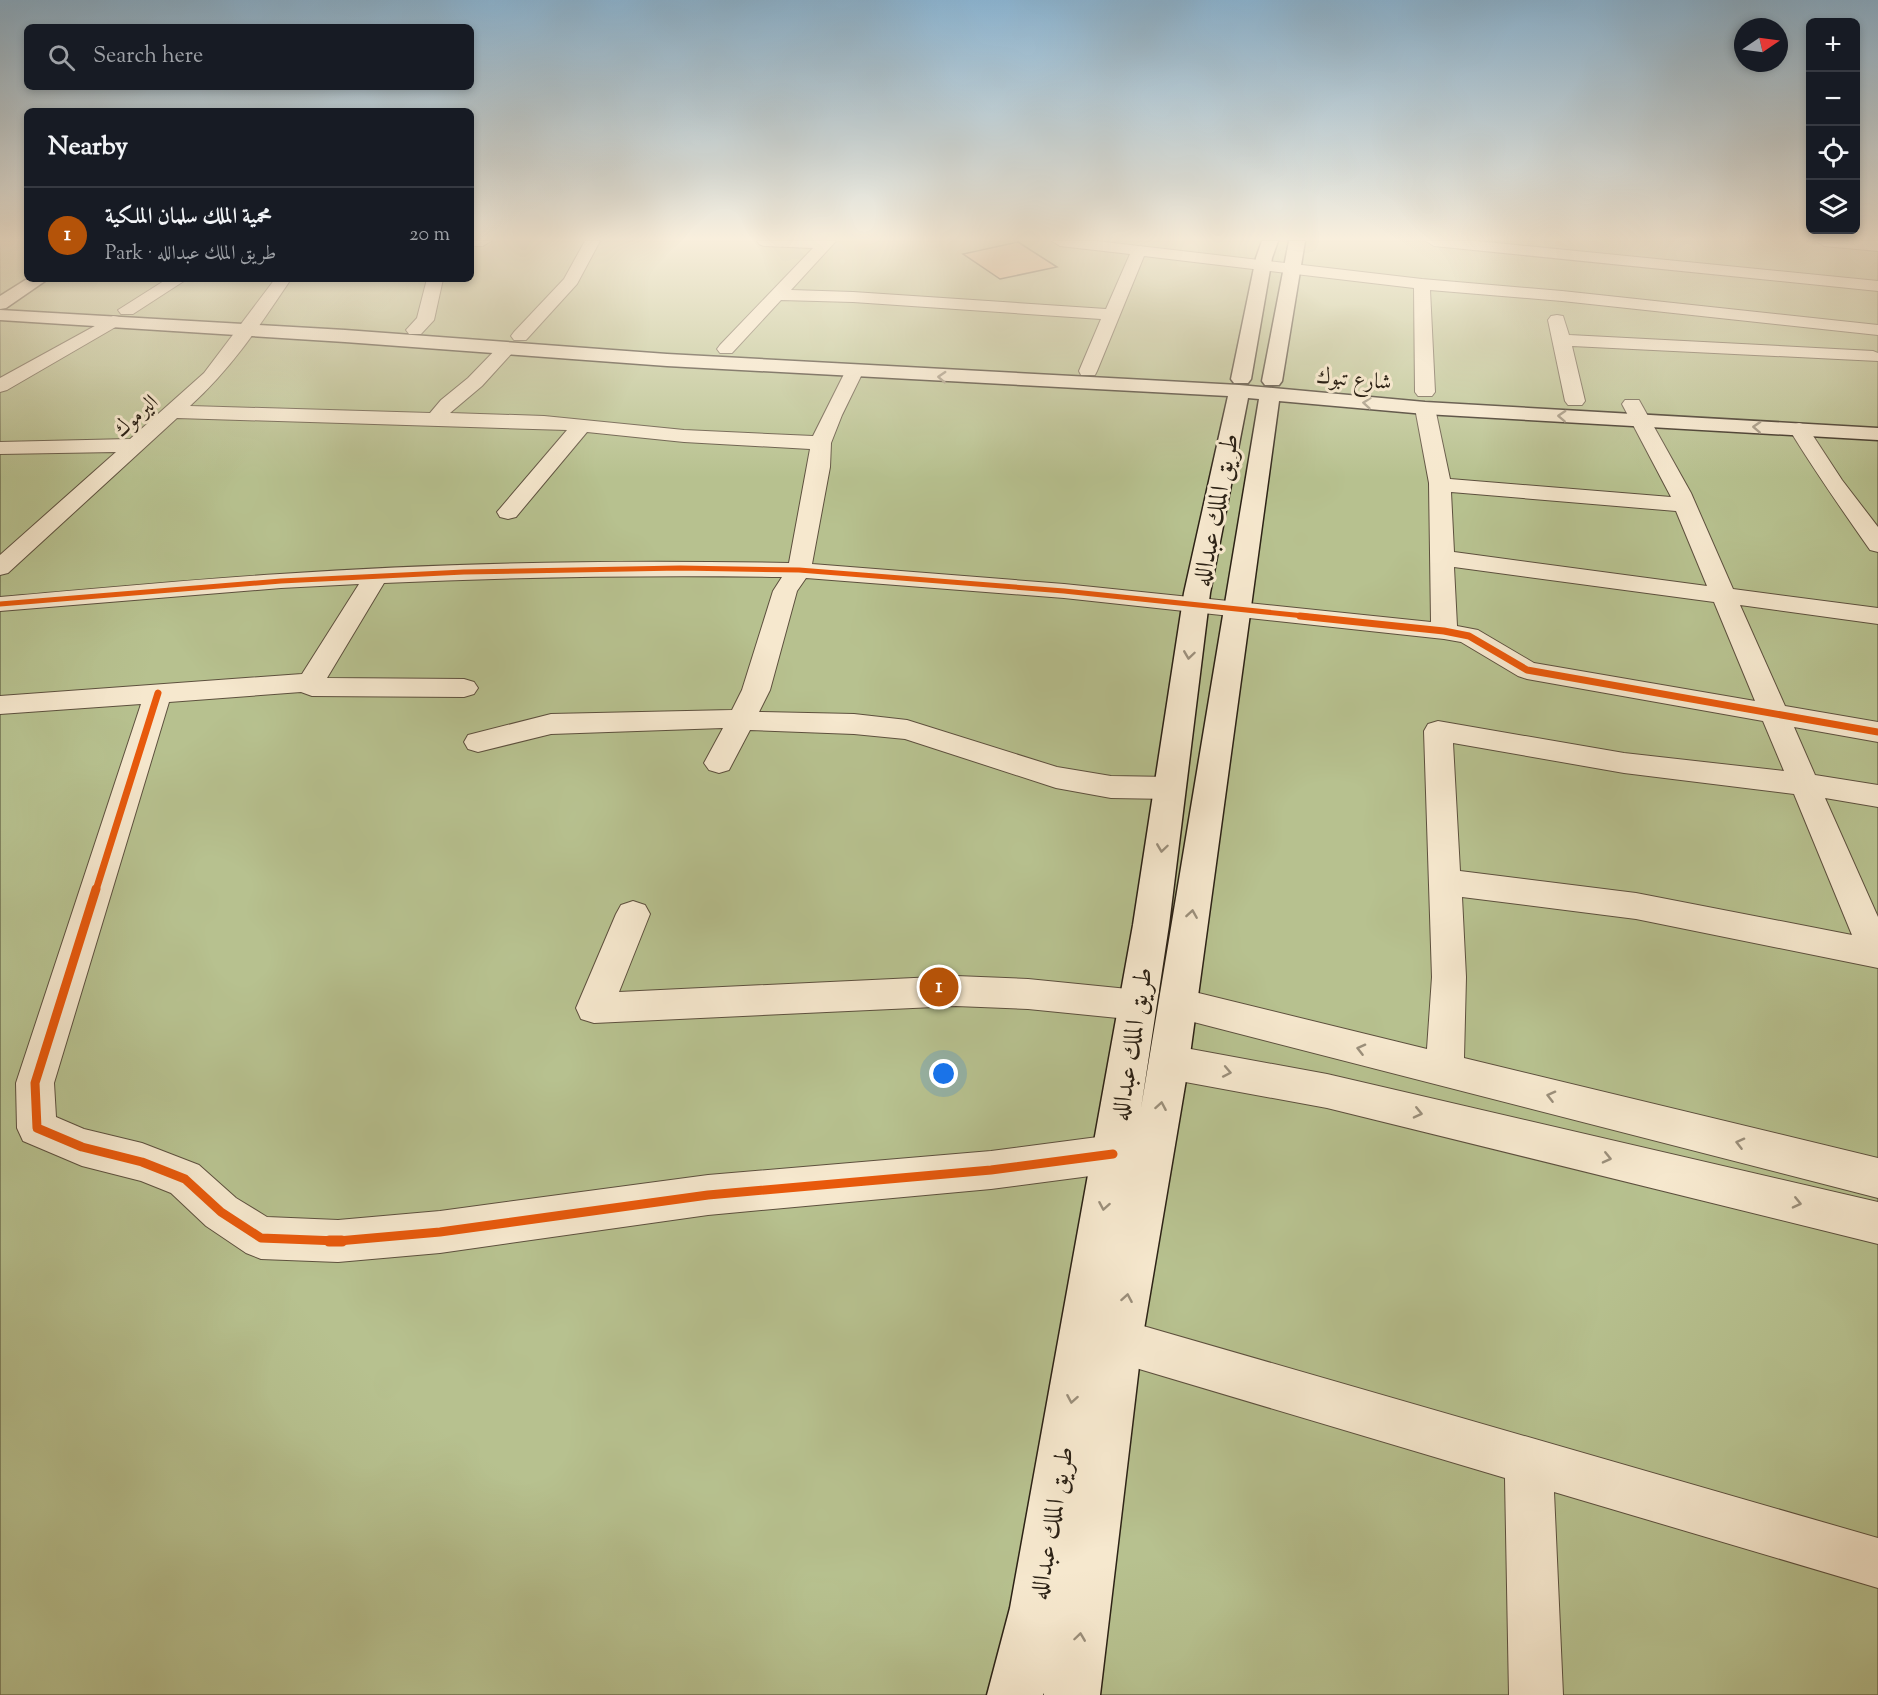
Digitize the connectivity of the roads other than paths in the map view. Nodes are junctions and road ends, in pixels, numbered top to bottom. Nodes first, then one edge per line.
1 (113, 320) edge
2 (173, 320) edge
3 (254, 320) edge
4 (425, 320) edge
5 (533, 320) edge
6 (754, 320) edge
7 (1108, 320) edge
8 (1260, 320) edge
9 (1277, 320) edge
10 (1423, 320) edge
11 (1558, 320) edge
12 (1779, 320) edge
13 (250, 326) junction
14 (1851, 328) junction
15 (416, 330) junction
16 (1878, 330) edge
17 (1562, 340) junction
18 (513, 342) junction
19 (726, 349) junction
20 (1875, 360) edge
21 (1088, 371) junction
22 (854, 372) junction
23 (0, 386) edge
24 (1256, 387) junction
25 (1425, 400) junction
26 (1575, 401) junction
27 (174, 412) junction
28 (1637, 413) junction
29 (1878, 418) edge
30 (435, 419) junction
31 (582, 425) junction
32 (1799, 429) junction
33 (1878, 434) edge
34 (822, 443) junction
35 (137, 446) junction
36 (0, 448) edge
37 (1441, 485) junction
38 (1685, 505) junction
39 (508, 512) dead end
40 (1868, 515) edge
41 (33, 538) junction
42 (0, 540) edge
43 (1878, 545) edge
44 (1442, 558) junction
45 (0, 568) edge
46 (799, 570) junction
47 (376, 576) junction
48 (1722, 595) junction
49 (0, 604) edge
50 (1196, 604) junction
51 (1237, 609) junction
52 (1878, 616) edge
53 (1444, 631) junction
54 (309, 685) junction
55 (464, 688) dead end
56 (158, 693) junction
57 (0, 705) edge
58 (1776, 716) junction
59 (742, 720) junction
60 (1878, 732) edge
61 (478, 742) dead end
62 (720, 763) dead end
63 (1804, 784) junction
64 (1170, 788) junction
65 (1878, 796) edge
66 (1445, 882) junction
67 (633, 914) dead end
68 (1878, 954) edge
69 (1178, 1003) junction
70 (1137, 1005) junction
71 (1169, 1062) junction
72 (1445, 1070) junction
73 (1113, 1154) junction
74 (1878, 1178) edge
75 (1878, 1223) edge
76 (1119, 1341) junction
77 (1529, 1461) junction
78 (1878, 1563) edge
79 (1015, 1695) edge
80 (1072, 1695) edge
81 (1536, 1695) edge

1 - 23 street
2 - 13 main road, شارع تبوك
3 - 13 street, اليرموك
4 - 15 street
5 - 18 street
6 - 19 street
7 - 21 street
8 - 24 main road, طريق الملك عبدالله
9 - 24 main road, طريق الملك عبدالله
10 - 25 street
11 - 17 street
12 - 14 street
13 - 15 main road, شارع تبوك
13 - 18 main road, شارع تبوك
13 - 27 street, اليرموك
14 - 16 street
14 - 20 street
15 - 18 main road, شارع تبوك
17 - 20 street
17 - 26 street
18 - 19 main road, شارع تبوك
18 - 22 main road, شارع تبوك
18 - 30 street
19 - 21 main road, شارع تبوك
21 - 24 main road, شارع تبوك
24 -> 22 main road, شارع تبوك
22 - 34 street
25 -> 24 main road, شارع تبوك
24 - 50 main road, طريق الملك عبدالله
24 - 51 main road, طريق الملك عبدالله
25 - 26 main road, شارع تبوك
28 -> 25 main road, شارع تبوك
25 - 37 street
26 - 28 main road, شارع تبوك
27 - 30 street
27 - 35 street, اليرموك
28 - 29 main road, شارع تبوك
32 -> 28 main road, شارع تبوك
28 - 38 street
30 - 31 street
31 - 34 street
31 - 39 street
32 - 33 main road, شارع تبوك
32 - 40 street
34 - 46 street
35 - 36 street
35 - 41 street, اليرموك
37 - 38 street
37 - 44 street
38 - 48 street
40 - 43 street
41 - 42 street
41 - 45 street, اليرموك
44 - 48 street
44 - 53 street
46 - 47 street
46 - 50 street
46 - 59 street
47 - 49 street
47 - 54 street
48 - 52 street
48 - 58 street
50 - 51 street
50 -> 64 main road, طريق الملك عبدالله
51 - 53 street
69 -> 51 main road, طريق الملك عبدالله
53 - 58 street
54 - 55 street
54 - 56 street
56 - 57 street
56 - 73 street
58 - 60 street
58 - 63 street
59 - 61 street
59 - 62 street
59 - 64 street
63 - 65 street
63 - 66 street
63 - 68 street
64 -> 70 main road, طريق الملك عبدالله
66 - 68 street
66 - 72 street
67 - 70 street
69 - 71 main road, طريق الملك عبدالله
72 -> 69 street
70 - 73 main road, طريق الملك عبدالله
71 -> 75 street
76 -> 71 main road, طريق الملك عبدالله
74 -> 72 street
73 -> 79 main road, طريق الملك عبدالله
76 - 77 street
80 -> 76 main road, طريق الملك عبدالله
77 - 78 street
77 - 81 street

